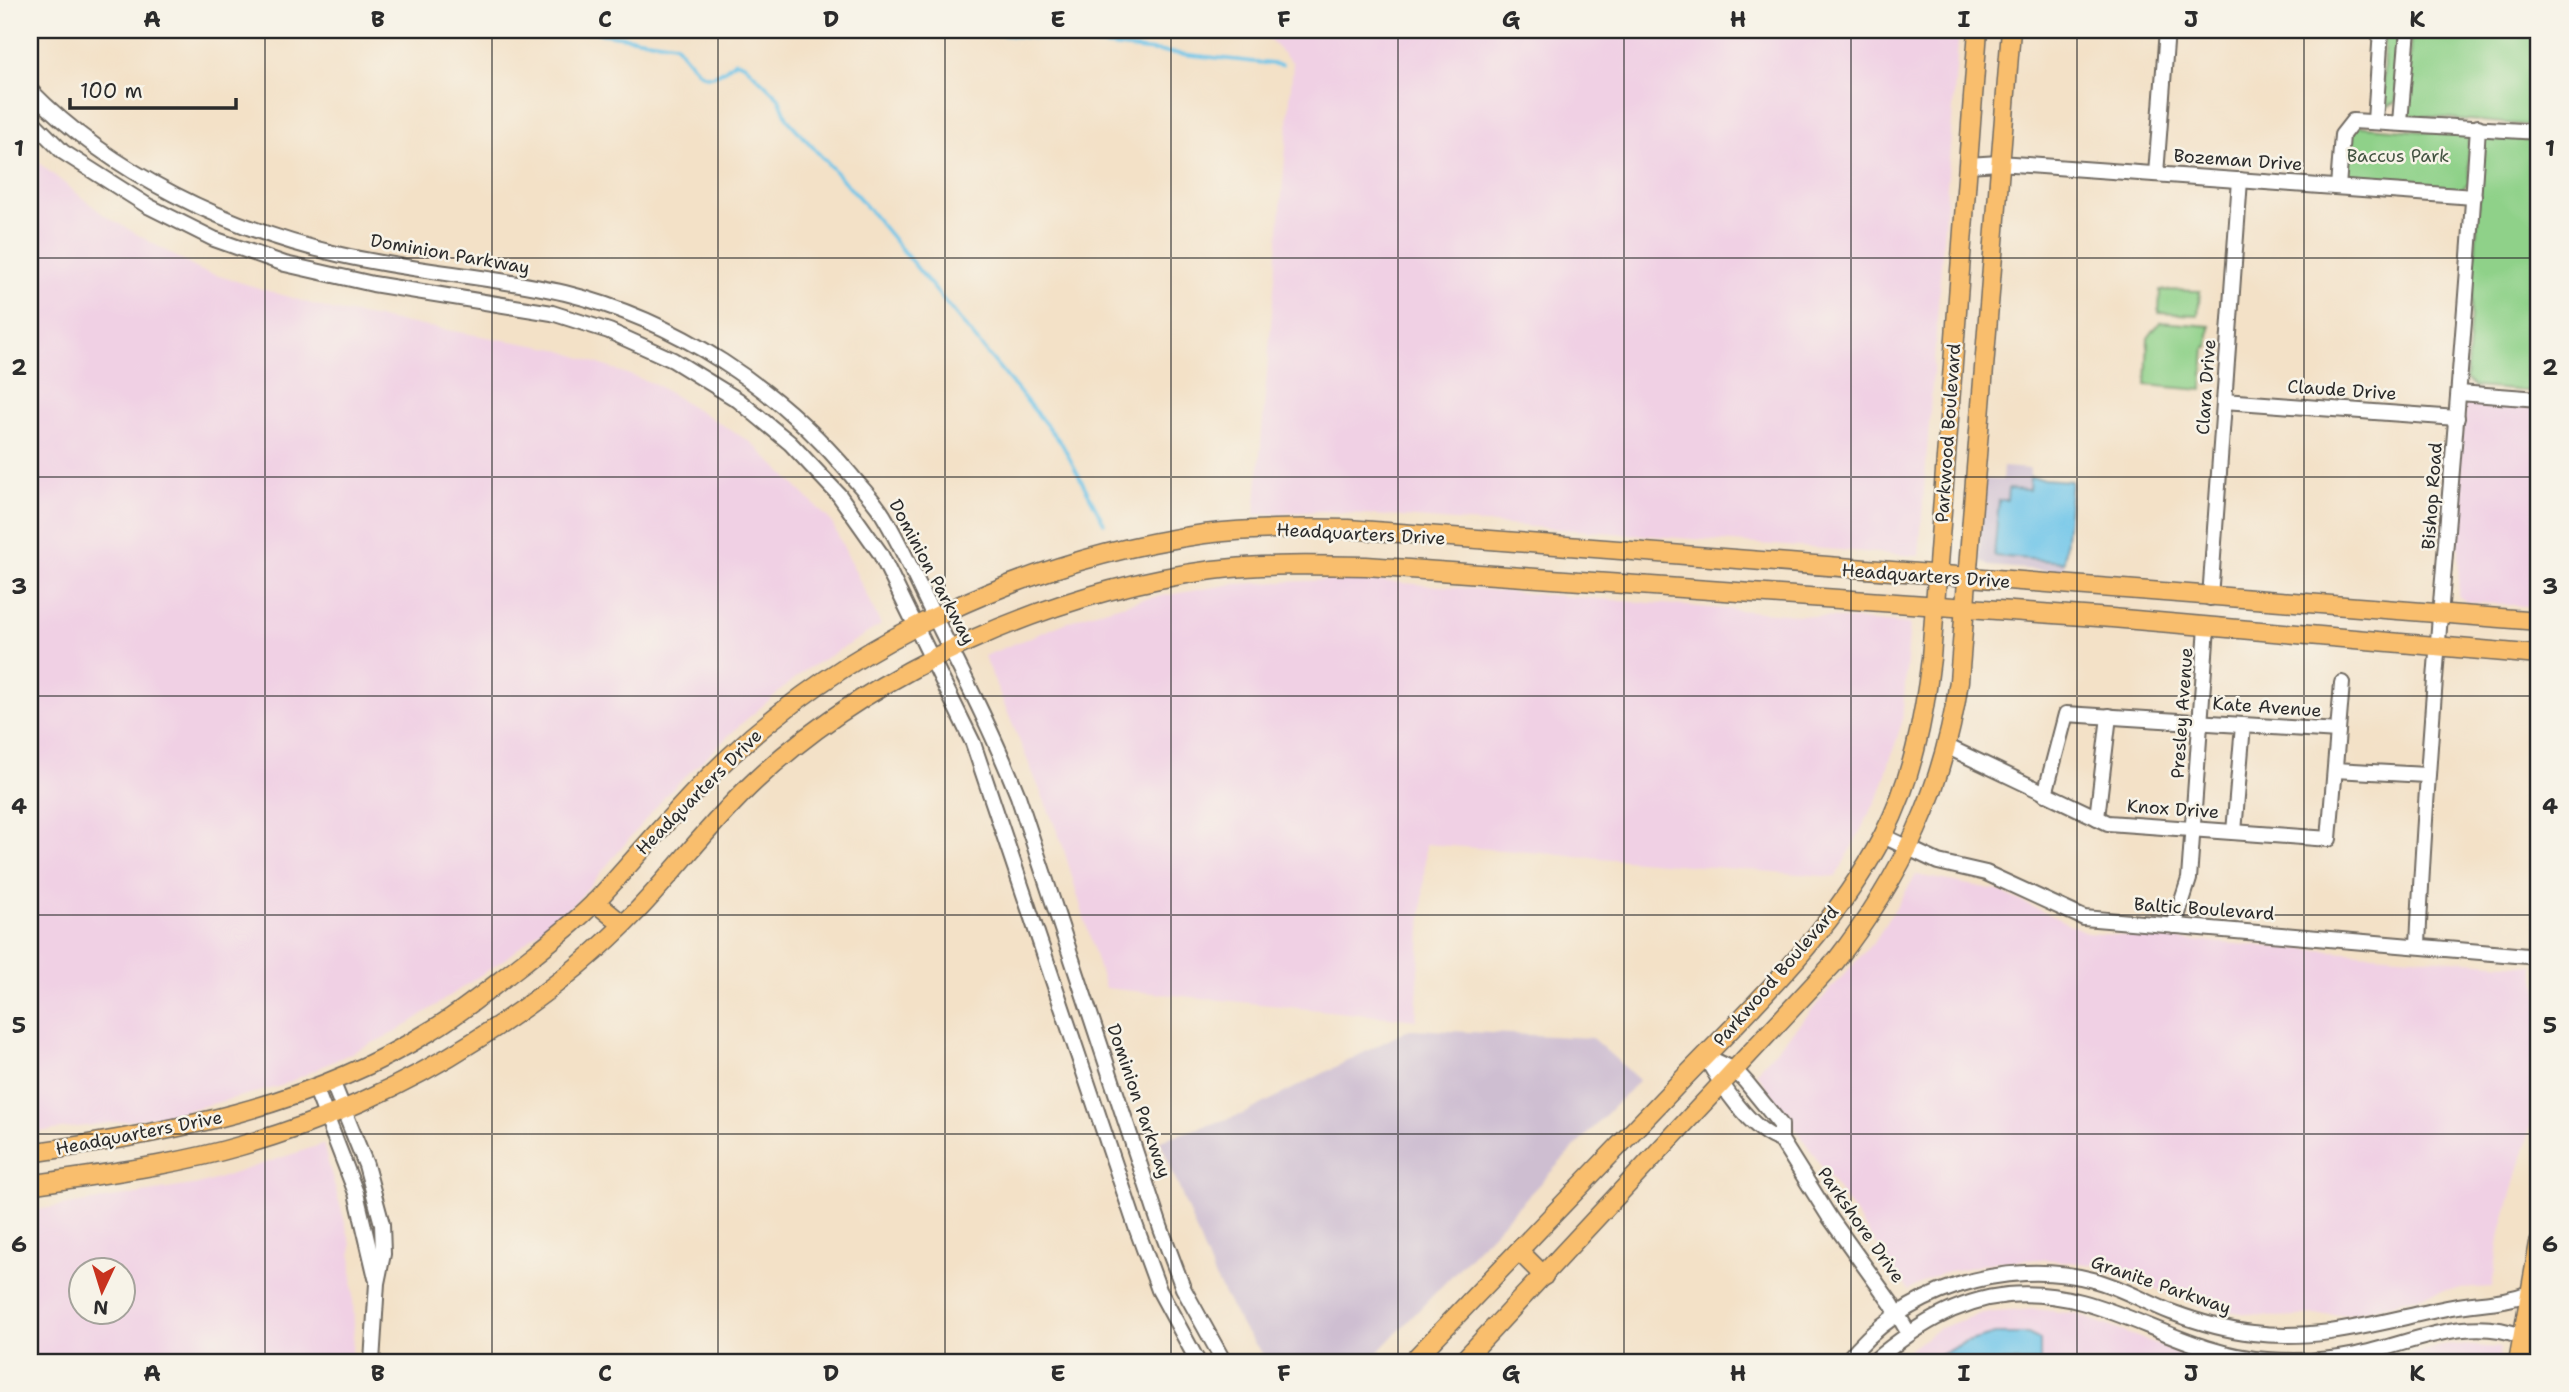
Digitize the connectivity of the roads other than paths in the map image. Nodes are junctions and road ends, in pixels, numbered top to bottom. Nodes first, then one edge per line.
1 (1978, 30) edge
2 (2011, 30) edge
3 (2167, 30) edge
4 (2381, 30) edge
5 (2408, 30) edge
6 (32, 97) edge
7 (30, 119) edge
8 (2375, 121) junction
9 (2400, 122) junction
10 (2478, 127) junction
11 (2539, 132) edge
12 (1969, 158) junction
13 (1999, 163) junction
14 (2157, 174) junction
15 (2240, 180) junction
16 (2338, 187) junction
17 (2474, 197) junction
18 (260, 234) junction
19 (253, 253) junction
20 (488, 279) junction
21 (485, 302) junction
22 (1955, 346) junction
23 (1985, 348) junction
24 (2459, 393) junction
25 (2539, 399) edge
26 (2224, 401) junction
27 (2458, 418) junction
28 (1937, 577) junction
29 (1967, 579) junction
30 (2210, 598) junction
31 (1936, 606) junction
32 (1965, 608) junction
33 (2442, 614) junction
34 (935, 619) junction
35 (2539, 621) edge
36 (2207, 626) junction
37 (915, 629) junction
38 (2440, 645) junction
39 (952, 651) junction
40 (2539, 655) edge
41 (930, 661) junction
42 (2343, 683) dead end
43 (2109, 716) junction
44 (2201, 722) junction
45 (2243, 725) junction
46 (2339, 731) junction
47 (1948, 747) junction
48 (2335, 770) junction
49 (2426, 775) junction
50 (2045, 794) junction
51 (2096, 817) junction
52 (2193, 830) junction
53 (2234, 832) junction
54 (1883, 836) junction
55 (1908, 849) junction
56 (1047, 885) junction
57 (1025, 892) junction
58 (595, 902) junction
59 (622, 924) junction
60 (2175, 926) junction
61 (2418, 944) junction
62 (2539, 957) edge
63 (1705, 1056) junction
64 (1735, 1070) junction
65 (323, 1084) junction
66 (1722, 1085) junction
67 (344, 1108) junction
68 (326, 1115) junction
69 (1781, 1140) junction
70 (89, 1144) junction
71 (30, 1153) edge
72 (95, 1175) junction
73 (30, 1185) edge
74 (2539, 1243) edge
75 (1519, 1251) junction
76 (1544, 1276) junction
77 (2072, 1276) junction
78 (377, 1283) junction
79 (2529, 1293) junction
80 (2069, 1296) junction
81 (1896, 1312) junction
82 (2539, 1320) edge
83 (2219, 1328) junction
84 (2368, 1328) junction
85 (1205, 1329) junction
86 (1908, 1332) junction
87 (2521, 1336) junction
88 (1184, 1340) junction
89 (2375, 1351) junction
90 (2214, 1352) junction
91 (372, 1362) edge
92 (1198, 1362) edge
93 (1224, 1362) edge
94 (1412, 1362) edge
95 (1462, 1362) edge
96 (1846, 1362) edge
97 (1873, 1362) edge
98 (2518, 1362) edge
99 (2532, 1362) edge

1 - 12 main road, Parkwood Boulevard
2 - 13 main road, Parkwood Boulevard
3 - 14 street
4 - 8 street
5 - 9 street
6 - 18 street, Dominion Parkway
7 - 19 street
8 - 9 street
8 - 16 street
9 - 10 street
10 - 11 street
10 - 17 street, Bishop Road
12 - 13 street, Bozeman Drive
12 - 22 main road, Parkwood Boulevard
13 - 14 street, Bozeman Drive
13 - 23 main road, Parkwood Boulevard
14 - 15 street, Bozeman Drive
15 - 16 street, Bozeman Drive
15 - 26 street, Clara Drive
16 - 17 street, Bozeman Drive
17 - 24 street, Bishop Road
18 - 19 street
18 - 20 street, Dominion Parkway
19 - 21 street
20 - 21 street
20 - 34 street, Dominion Parkway
21 - 37 street
22 - 23 main road
22 - 28 main road, Parkwood Boulevard
23 - 29 main road, Parkwood Boulevard
24 - 25 street
24 - 27 street, Bishop Road
26 - 27 street, Claude Drive
26 - 30 street, Clara Drive
27 - 33 street, Bishop Road
28 - 29 main road, Headquarters Drive
28 - 31 main road, Parkwood Boulevard
28 - 34 main road, Headquarters Drive
29 - 30 main road, Headquarters Drive
29 - 32 main road, Parkwood Boulevard
30 - 33 main road, Headquarters Drive
30 - 36 main road
31 - 32 main road, Headquarters Drive
31 - 39 main road, Headquarters Drive
31 - 54 main road, Parkwood Boulevard
32 - 36 main road, Headquarters Drive
32 - 47 main road, Parkwood Boulevard
33 - 35 main road, Headquarters Drive
33 - 38 street, Bishop Road
34 - 37 main road, Headquarters Drive
34 - 39 street, Dominion Parkway
36 - 38 main road, Headquarters Drive
36 - 44 street, Presley Avenue
37 - 41 street
37 - 58 main road, Headquarters Drive
38 - 40 main road, Headquarters Drive
38 - 49 street, Bishop Road
39 - 41 main road, Headquarters Drive
39 - 56 street, Dominion Parkway
41 - 57 street
41 - 59 main road, Headquarters Drive
42 - 46 street
43 - 44 street, Kate Avenue
43 - 50 street, Kate Avenue
43 - 51 street
44 - 45 street, Kate Avenue
44 - 52 street, Presley Avenue
45 - 46 street, Kate Avenue
45 - 53 street
46 - 48 street
47 - 50 street, Knox Drive
47 - 55 main road, Parkwood Boulevard
48 - 49 street
48 - 53 street, Knox Drive
49 - 61 street, Bishop Road
50 - 51 street, Knox Drive
51 - 52 street, Knox Drive
52 - 53 street, Knox Drive
52 - 60 street, Presley Avenue
54 - 55 street, Baltic Boulevard
54 - 63 main road, Parkwood Boulevard
55 - 60 street, Baltic Boulevard
55 - 64 main road, Parkwood Boulevard
56 - 57 street
56 - 85 street, Dominion Parkway
57 - 88 street
58 - 59 main road
58 - 65 main road, Headquarters Drive
59 - 67 main road, Headquarters Drive
60 - 61 street, Baltic Boulevard
61 - 62 street, Baltic Boulevard
63 - 64 street, Parkshore Drive
63 - 66 street, Parkshore Drive
63 - 75 main road, Parkwood Boulevard
64 - 66 main road, Parkwood Boulevard
64 - 69 street, Parkshore Drive
65 - 67 street
65 - 68 street
65 - 70 main road, Headquarters Drive
66 - 69 street, Parkshore Drive
66 - 76 main road, Parkwood Boulevard
67 - 68 main road, Headquarters Drive
67 - 78 street
68 - 72 main road, Headquarters Drive
68 - 78 street
69 - 81 street, Parkshore Drive
70 - 71 main road, Headquarters Drive
70 - 72 main road
72 - 73 main road, Headquarters Drive
74 - 79 main road
75 - 76 main road
75 - 94 main road, Parkwood Boulevard
76 - 95 main road, Parkwood Boulevard
77 - 80 street
77 - 81 street, Granite Parkway
77 - 83 street, Granite Parkway
78 - 91 street
79 - 84 street, Granite Parkway
79 - 87 main road
80 - 86 street
80 - 90 street
81 - 86 street, Parkshore Drive
81 - 96 street, Granite Parkway
82 - 99 highway
83 - 84 street, Granite Parkway
83 - 90 street
84 - 89 street
85 - 88 street
85 - 93 street, Dominion Parkway
86 - 97 street
87 - 89 street
87 - 98 main road
88 - 92 street
89 - 90 street

